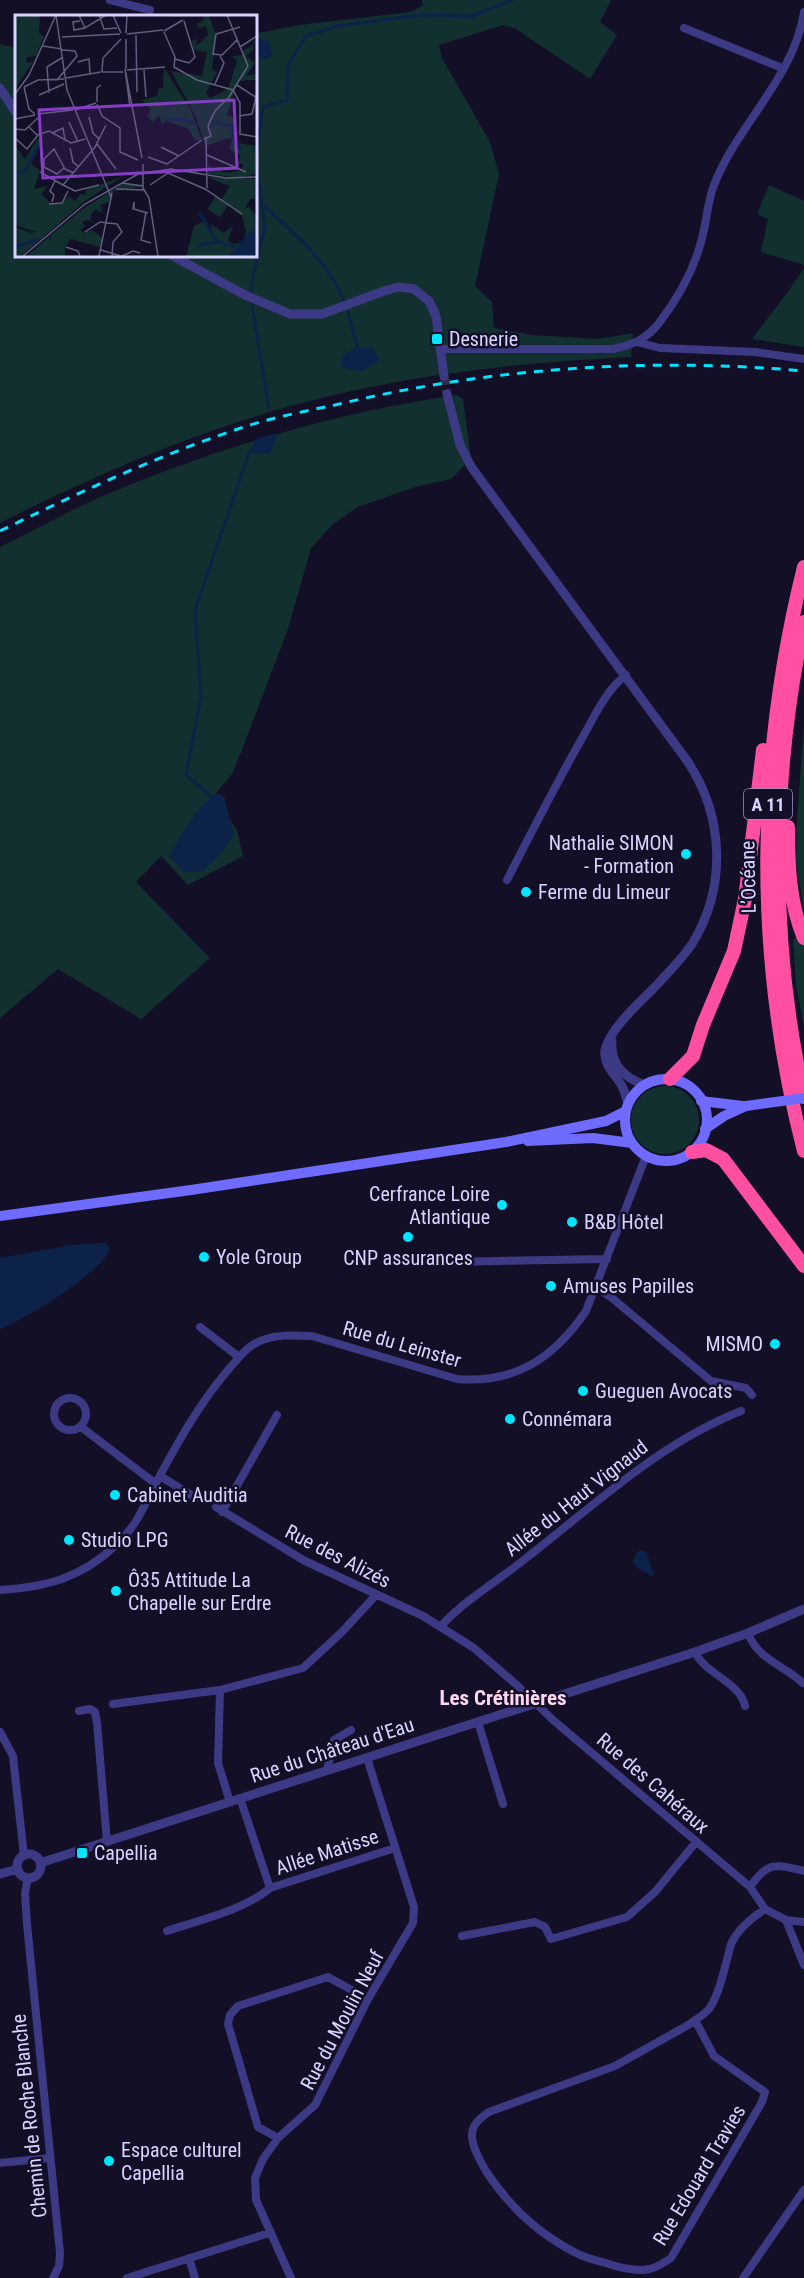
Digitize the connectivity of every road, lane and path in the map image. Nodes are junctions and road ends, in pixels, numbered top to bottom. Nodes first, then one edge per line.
1 (110, 0) edge
2 (150, 10) dead end
3 (804, 12) edge
4 (684, 28) dead end
5 (782, 68) junction
6 (0, 88) edge
7 (15, 111) edge
8 (173, 256) edge
9 (637, 342) junction
10 (441, 349) junction
11 (804, 359) edge
12 (444, 376) tunnel mouth
13 (447, 394) tunnel mouth
14 (804, 567) edge
15 (804, 622) edge
16 (626, 675) junction
17 (779, 690) junction
18 (782, 775) junction
19 (507, 880) dead end
20 (804, 938) edge
21 (614, 1034) junction
22 (670, 1079) junction
23 (645, 1085) junction
24 (804, 1098) edge
25 (701, 1101) junction
26 (746, 1106) junction
27 (627, 1107) junction
28 (705, 1129) junction
29 (506, 1142) junction
30 (632, 1143) junction
31 (804, 1151) edge
32 (692, 1152) junction
33 (646, 1156) junction
34 (0, 1215) edge
35 (607, 1259) junction
36 (446, 1262) dead end
37 (804, 1266) edge
38 (597, 1288) junction
39 (200, 1327) dead end
40 (239, 1358) junction
41 (752, 1395) dead end
42 (741, 1411) dead end
43 (277, 1415) dead end
44 (81, 1427) junction
45 (158, 1480) junction
46 (196, 1498) dead end
47 (0, 1590) edge
48 (376, 1595) junction
49 (804, 1609) edge
50 (441, 1626) junction
51 (748, 1634) junction
52 (695, 1652) junction
53 (803, 1683) edge
54 (220, 1690) junction
55 (113, 1704) dead end
56 (536, 1704) junction
57 (745, 1707) dead end
58 (79, 1711) dead end
59 (478, 1722) junction
60 (351, 1730) dead end
61 (0, 1732) edge
62 (367, 1758) junction
63 (327, 1770) junction
64 (240, 1798) junction
65 (230, 1802) junction
66 (503, 1804) dead end
67 (107, 1842) junction
68 (696, 1842) junction
69 (395, 1848) junction
70 (24, 1856) junction
71 (40, 1863) junction
72 (18, 1869) junction
73 (804, 1871) edge
74 (0, 1875) edge
75 (28, 1878) junction
76 (750, 1887) junction
77 (270, 1888) junction
78 (765, 1909) junction
79 (786, 1920) junction
80 (804, 1922) edge
81 (167, 1931) dead end
82 (462, 1936) dead end
83 (804, 1965) edge
84 (368, 1999) junction
85 (695, 2020) junction
86 (278, 2138) junction
87 (49, 2158) junction
88 (0, 2163) edge
89 (804, 2190) edge
90 (269, 2233) junction
91 (189, 2258) junction
92 (53, 2278) edge
93 (127, 2278) edge
94 (195, 2278) edge
95 (291, 2278) edge
96 (743, 2278) edge

1 - 2 street
3 - 5 street
4 - 5 street
5 - 9 street
6 - 7 street
8 - 10 street
9 - 10 street
9 - 11 street
10 - 12 street
13 - 16 street
14 - 17 highway, L’Océane / A 11
15 - 18 highway, L’Océane / A 11
16 - 19 street
16 - 21 street
17 - 22 highway
17 - 31 highway, L’Océane / A 11
18 - 20 highway
18 - 24 highway, L’Océane / A 11
21 - 23 street
21 - 27 street
22 - 23 main road
22 - 25 main road
23 - 27 main road
24 - 26 main road, bridge
25 - 26 main road
25 - 28 main road
26 - 28 main road
27 - 29 main road
27 - 30 main road
28 - 32 main road
29 - 30 main road
29 - 34 main road
30 - 33 main road
32 - 33 main road
32 - 37 highway
33 - 35 street, Rue du Leinster
35 - 36 street
35 - 38 street, Rue du Leinster
38 - 40 street, Rue du Leinster
38 - 41 street
39 - 40 street
40 - 45 street, Rue du Leinster
42 - 50 street, Allée du Haut Vignaud
43 - 48 street, Rue des Alizés
44 - 44 street
44 - 45 street
45 - 46 street
45 - 47 street, Rue du Leinster
48 - 50 street, Rue des Alizés
48 - 54 street
49 - 51 street, Rue du Château d'Eau
50 - 56 street, Rue des Alizés
51 - 52 street, Rue du Château d'Eau
51 - 53 street
52 - 56 street, Rue du Château d'Eau
52 - 57 street
54 - 55 street
54 - 65 street
56 - 59 street, Rue du Château d'Eau
56 - 68 street, Rue des Cahéraux
58 - 67 street
59 - 62 street, Rue du Château d'Eau
59 - 66 street
60 - 63 street
61 - 70 street
62 - 63 street, Rue du Château d'Eau
62 - 69 street, Rue du Moulin Neuf
63 - 64 street, Rue du Château d'Eau
64 - 65 street, Rue du Château d'Eau
64 - 77 street, Allée Matisse
65 - 67 street, Rue du Château d'Eau
67 - 71 street, Rue du Château d'Eau
68 - 76 street, Rue des Cahéraux
68 - 82 street
69 - 77 street, Allée Matisse
69 - 84 street, Rue du Moulin Neuf
70 - 71 street
70 - 72 street
71 - 75 street
72 - 74 street
72 - 75 street
73 - 76 street
75 - 87 street, Chemin de Roche Blanche
76 - 78 street, Rue des Cahéraux
77 - 81 street, Allée Matisse
78 - 79 street, Rue des Cahéraux
78 - 85 street, Rue Edouard Travies
79 - 80 street
79 - 83 street
84 - 86 street, Rue du Moulin Neuf
84 - 86 street
85 - 85 street, Rue Edouard Travies
86 - 90 street, Rue du Moulin Neuf
87 - 88 street
87 - 92 street, Chemin de Roche Blanche
89 - 96 street
90 - 91 street
90 - 95 street, Rue du Moulin Neuf
91 - 93 street
91 - 94 street

